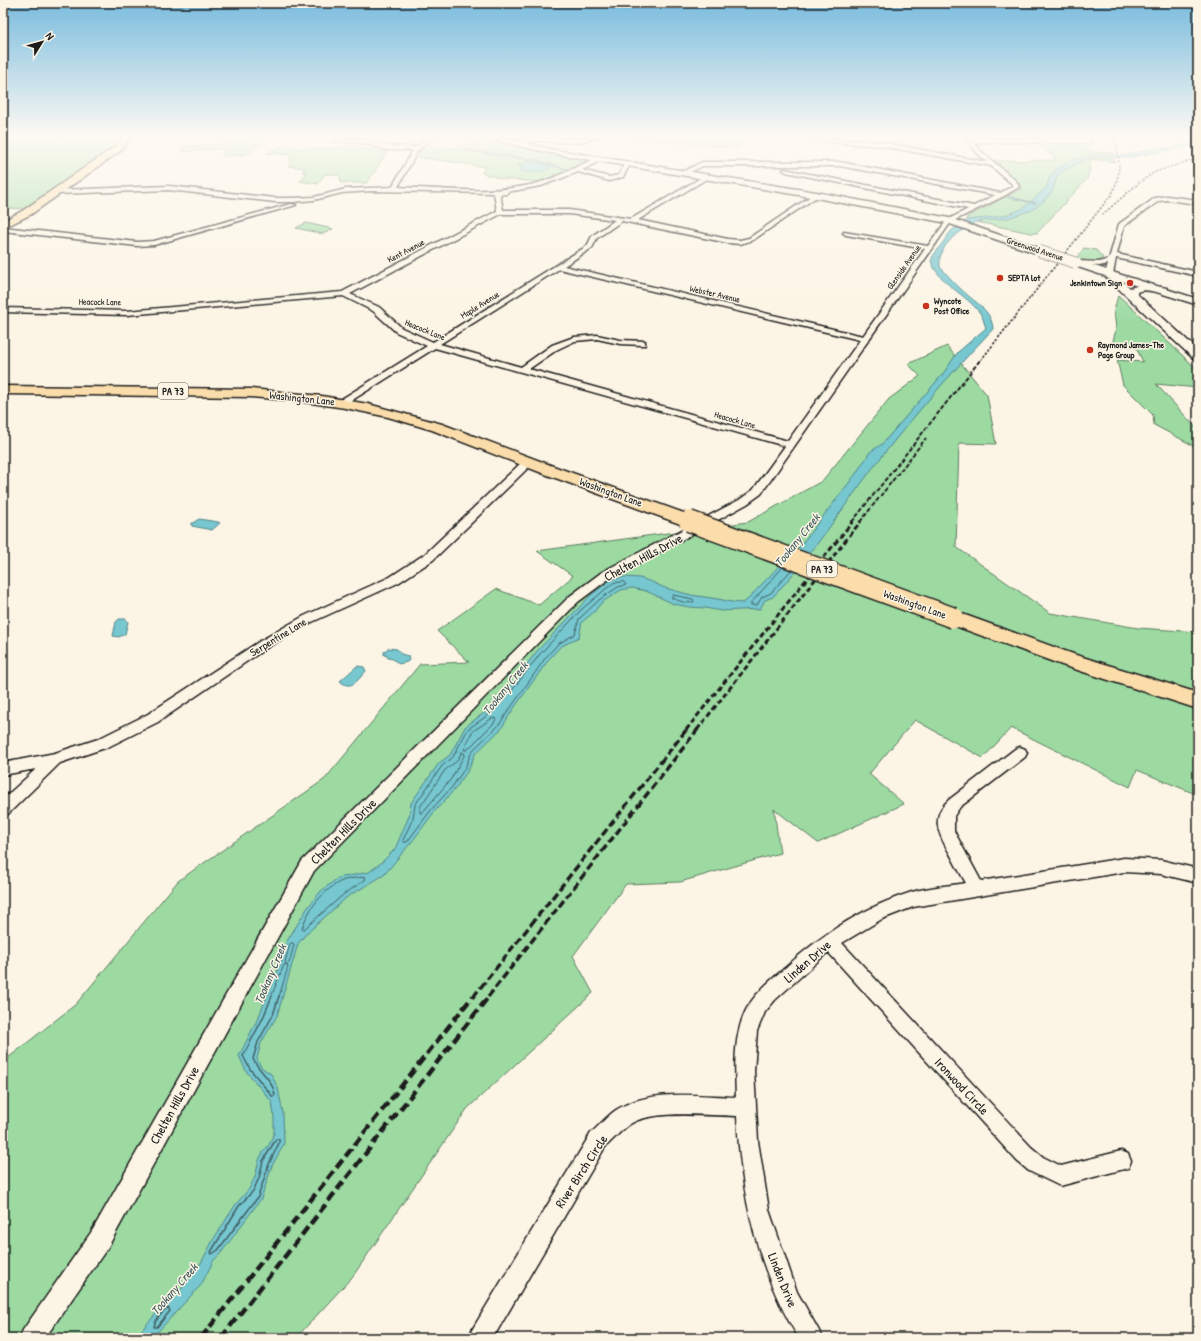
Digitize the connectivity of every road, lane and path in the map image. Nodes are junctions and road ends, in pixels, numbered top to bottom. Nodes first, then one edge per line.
1 (45, 200) edge
2 (270, 200) edge
3 (290, 200) edge
4 (310, 200) edge
5 (498, 200) edge
6 (668, 200) edge
7 (809, 200) edge
8 (839, 200) edge
9 (933, 200) edge
10 (992, 200) edge
11 (1156, 200) edge
12 (1179, 200) edge
13 (1198, 202) edge
14 (974, 208) junction
15 (500, 212) junction
16 (621, 219) junction
17 (632, 221) junction
18 (949, 221) junction
19 (3, 225) edge
20 (3, 229) edge
21 (846, 232) dead end
22 (929, 248) junction
23 (1114, 258) junction
24 (1076, 263) junction
25 (559, 267) junction
26 (1109, 274) junction
27 (1198, 274) edge
28 (1163, 290) junction
29 (344, 294) junction
30 (1132, 294) junction
31 (1198, 302) edge
32 (3, 310) edge
33 (865, 339) junction
34 (642, 343) dead end
35 (433, 345) junction
36 (1198, 356) edge
37 (522, 370) junction
38 (3, 390) edge
39 (343, 402) junction
40 (791, 446) junction
41 (527, 462) junction
42 (1198, 701) edge
43 (1020, 753) dead end
44 (55, 760) junction
45 (3, 769) edge
46 (3, 809) edge
47 (1198, 876) edge
48 (977, 888) junction
49 (829, 941) junction
50 (747, 1106) junction
51 (1120, 1161) dead end
52 (31, 1338) edge
53 (480, 1338) edge
54 (812, 1338) edge

1 - 19 main road
2 - 3 street
4 - 20 street
5 - 15 street
6 - 17 street
7 - 17 street
8 - 18 main road, Greenwood Avenue
9 - 14 street
10 - 14 street, Glenside Avenue
11 - 23 street
12 - 13 street
14 - 18 street, Glenside Avenue
15 - 16 street
15 - 29 street, Kent Avenue
16 - 17 street
16 - 25 street, Maple Avenue
18 - 22 street, Glenside Avenue
18 - 24 main road, Greenwood Avenue, bridge
21 - 22 street
22 - 33 street, Glenside Avenue
23 - 24 street
23 - 26 street
23 - 27 street
24 - 26 main road, Greenwood Avenue
25 - 33 street, Webster Avenue
25 - 35 street, Maple Avenue
26 - 28 street
26 - 30 main road
28 - 30 main road
28 - 31 street
29 - 32 street, Heacock Lane
29 - 35 street, Heacock Lane
30 - 36 main road
33 - 40 street, Glenside Avenue
34 - 37 street
35 - 37 street, Heacock Lane
35 - 39 street, Maple Avenue
37 - 40 street, Heacock Lane
38 - 39 main road, Washington Lane / PA 73
39 - 41 main road, Washington Lane / PA 73
40 - 52 street, Chelten Hills Drive
41 - 42 main road, Washington Lane / PA 73, bridge
41 - 44 street, Serpentine Lane
43 - 48 street
44 - 45 street, Serpentine Lane
44 - 46 street
47 - 48 street, Linden Drive
48 - 49 street, Linden Drive
49 - 50 street, Linden Drive
49 - 51 street, Ironwood Circle
50 - 53 street, River Birch Circle
50 - 54 street, Linden Drive

